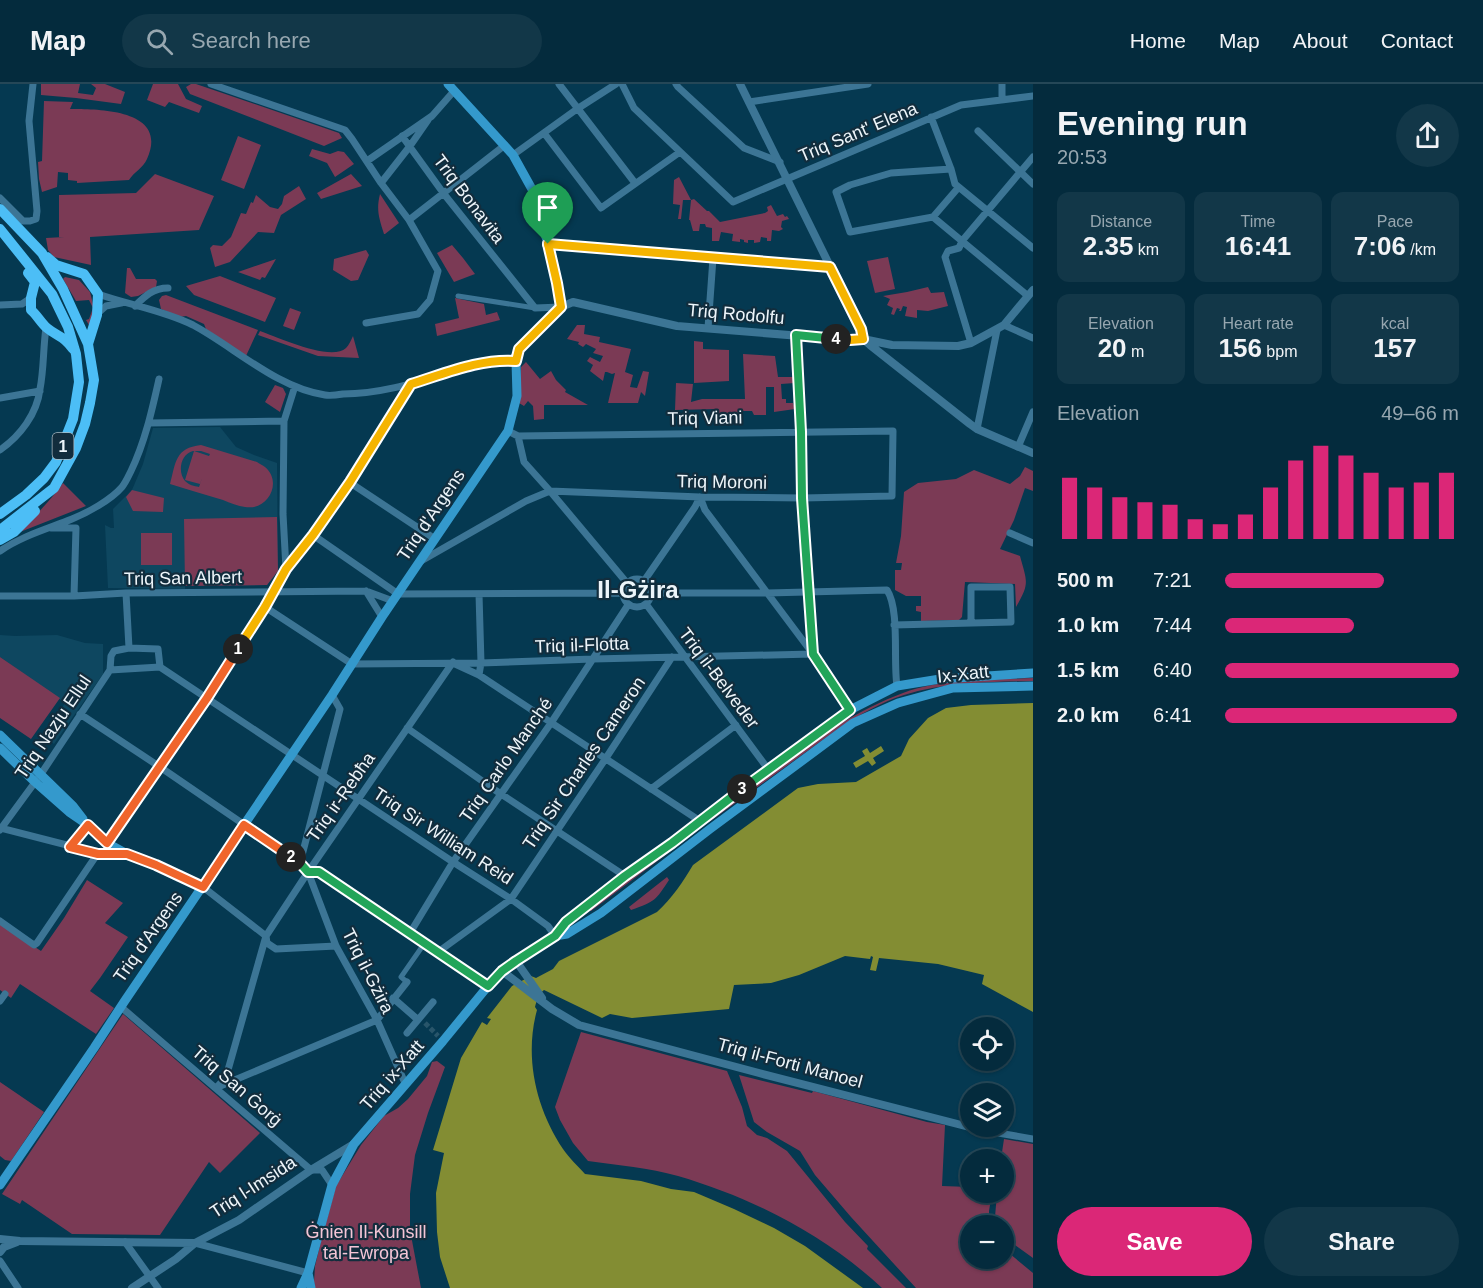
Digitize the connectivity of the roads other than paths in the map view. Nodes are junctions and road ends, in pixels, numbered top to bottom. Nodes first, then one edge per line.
1 (33, 84) edge
2 (211, 84) edge
3 (559, 84) edge
4 (616, 84) edge
5 (622, 84) edge
6 (676, 84) edge
7 (740, 84) edge
8 (868, 84) edge
9 (1002, 84) edge
10 (838, 86) edge
11 (451, 87) edge
12 (1033, 96) edge
13 (1002, 99) junction
14 (749, 102) junction
15 (577, 109) junction
16 (432, 116) junction
17 (932, 117) junction
18 (978, 131) dead end
19 (544, 133) junction
20 (402, 136) junction
21 (505, 145) junction
22 (410, 146) junction
23 (680, 152) junction
24 (513, 155) junction
25 (1033, 157) edge
26 (367, 161) junction
27 (780, 162) junction
28 (951, 169) junction
29 (1020, 172) junction
30 (787, 179) junction
31 (381, 183) junction
32 (635, 183) junction
33 (1033, 184) edge
34 (958, 188) junction
35 (444, 194) junction
36 (0, 198) edge
37 (0, 209) edge
38 (987, 211) junction
39 (933, 217) junction
40 (409, 220) junction
41 (4, 233) edge
42 (962, 241) junction
43 (548, 244) junction
44 (1033, 248) edge
45 (42, 253) junction
46 (713, 258) junction
47 (830, 267) junction
48 (168, 288) dead end
49 (1031, 293) edge
50 (98, 294) junction
51 (458, 296) dead end
52 (121, 303) junction
53 (28, 304) junction
54 (0, 305) edge
55 (135, 306) junction
56 (561, 307) junction
57 (535, 308) junction
58 (97, 315) junction
59 (366, 323) dead end
60 (1000, 327) junction
61 (708, 328) junction
62 (51, 331) junction
63 (796, 335) junction
64 (1033, 338) edge
65 (863, 339) junction
66 (972, 343) junction
67 (88, 344) junction
68 (43, 353) junction
69 (76, 354) junction
70 (516, 361) junction
71 (159, 379) dead end
72 (411, 384) junction
73 (295, 386) junction
74 (40, 391) junction
75 (0, 398) edge
76 (1033, 412) edge
77 (284, 421) junction
78 (149, 423) junction
79 (977, 429) junction
80 (508, 431) junction
81 (801, 432) junction
82 (518, 436) junction
83 (1018, 447) junction
84 (0, 450) edge
85 (1033, 453) edge
86 (350, 482) junction
87 (54, 488) junction
88 (550, 491) junction
89 (892, 495) joint
90 (700, 497) junction
91 (802, 498) junction
92 (0, 514) edge
93 (46, 528) junction
94 (0, 530) edge
95 (1010, 533) dead end
96 (313, 535) junction
97 (435, 539) junction
98 (0, 540) edge
99 (1033, 543) edge
100 (0, 551) edge
101 (420, 562) junction
102 (286, 569) junction
103 (644, 581) junction
104 (627, 584) junction
105 (366, 591) junction
106 (273, 592) junction
107 (809, 592) junction
108 (126, 593) junction
109 (623, 593) junction
110 (651, 593) junction
111 (767, 593) junction
112 (394, 594) junction
113 (479, 594) junction
114 (0, 596) edge
115 (74, 596) junction
116 (646, 604) junction
117 (628, 605) junction
118 (265, 607) junction
119 (382, 617) junction
120 (971, 623) junction
121 (894, 625) junction
122 (129, 648) junction
123 (813, 654) junction
124 (672, 657) junction
125 (684, 657) junction
126 (593, 659) junction
127 (453, 663) junction
128 (481, 663) junction
129 (352, 664) junction
130 (160, 667) junction
131 (110, 670) junction
132 (1033, 673) edge
133 (479, 675) junction
134 (897, 686) junction
135 (1033, 686) edge
136 (332, 695) junction
137 (207, 698) junction
138 (898, 703) joint
139 (850, 710) junction
140 (81, 714) junction
141 (551, 723) junction
142 (736, 725) junction
143 (407, 729) junction
144 (0, 735) edge
145 (0, 748) edge
146 (292, 754) junction
147 (606, 759) junction
148 (160, 767) junction
149 (768, 770) junction
150 (323, 774) junction
151 (38, 778) junction
152 (651, 789) junction
153 (501, 794) junction
154 (359, 799) junction
155 (700, 820) junction
156 (88, 825) junction
157 (244, 825) junction
158 (0, 829) edge
159 (557, 831) junction
160 (107, 843) junction
161 (70, 847) junction
162 (98, 854) junction
163 (127, 854) junction
164 (453, 862) junction
165 (300, 863) junction
166 (308, 872) junction
167 (625, 876) junction
168 (203, 887) junction
169 (511, 899) junction
170 (0, 921) edge
171 (410, 933) junction
172 (266, 936) junction
173 (555, 936) junction
174 (424, 944) junction
175 (336, 946) junction
176 (438, 952) junction
177 (516, 961) junction
178 (502, 971) junction
179 (407, 982) joint
180 (488, 986) junction
181 (5, 994) dead end
182 (393, 998) junction
183 (0, 1001) edge
184 (433, 1002) dead end
185 (545, 1003) junction
186 (121, 1007) junction
187 (417, 1019) junction
188 (377, 1020) junction
189 (425, 1023) tunnel mouth
190 (407, 1033) dead end
191 (405, 1083) junction
192 (216, 1088) junction
193 (960, 1125) edge
194 (1014, 1136) edge
195 (1033, 1139) edge
196 (354, 1144) junction
197 (311, 1170) junction
198 (0, 1185) edge
199 (332, 1185) junction
200 (0, 1239) edge
201 (20, 1241) junction
202 (125, 1242) junction
203 (165, 1242) junction
204 (195, 1243) junction
205 (0, 1252) edge
206 (176, 1259) junction
207 (0, 1262) edge
208 (308, 1273) junction
209 (150, 1276) junction
210 (18, 1288) edge
211 (132, 1288) edge
212 (158, 1288) edge
213 (301, 1288) edge
214 (311, 1288) edge

1 - 36 street
2 - 26 street
3 - 15 street
4 - 15 street
5 - 23 street
6 - 27 street
7 - 14 street
8 - 10 street
9 - 13 street
10 - 14 street
11 - 16 street
11 - 21 main road
12 - 13 street, Triq Sant' Elena
13 - 17 street, Triq Sant' Elena
14 - 27 street
15 - 19 street
15 - 32 street
16 - 20 street
16 - 22 street
17 - 28 street
17 - 30 street, Triq Sant' Elena
18 - 29 street
19 - 24 street
19 - 32 street
20 - 22 street, Triq Bonavita
20 - 26 street
21 - 24 main road
21 - 35 street
22 - 31 street
22 - 35 street, Triq Bonavita
23 - 30 street, Triq Sant' Elena
23 - 32 street
24 - 43 main road
25 - 29 street
26 - 31 street
27 - 30 street
28 - 34 street
28 - 39 street
29 - 33 street
29 - 38 street
30 - 47 street
31 - 40 street
34 - 38 street
34 - 39 street
35 - 40 street
35 - 57 street, Triq Bonavita
37 - 45 highway, 1
38 - 42 street
38 - 44 street
39 - 42 street
40 - 59 street
41 - 53 highway, 1
41 - 69 highway, 1
42 - 49 street
42 - 66 street
43 - 46 street
43 - 56 main road
45 - 50 highway, 1
45 - 67 highway, 1
46 - 47 street
46 - 61 street
47 - 65 street
48 - 55 street
49 - 60 street, Triq Rodolfu
50 - 52 street
50 - 58 highway, 1
51 - 57 street
52 - 55 street
52 - 58 street
53 - 54 street
53 - 62 highway
55 - 73 street
56 - 57 street
56 - 61 street, Triq Rodolfu
56 - 70 main road
58 - 67 highway, 1
60 - 64 street
60 - 66 street, Triq Rodolfu
60 - 79 street
61 - 63 street, Triq Rodolfu
62 - 68 street
62 - 68 street
62 - 69 highway
63 - 65 street, Triq Rodolfu
63 - 81 street
65 - 66 street, Triq Rodolfu
65 - 79 street
67 - 87 highway, 1
68 - 74 street
69 - 92 highway, 1
70 - 72 street
70 - 80 main road, Triq d'Argens
71 - 78 street
72 - 73 street
72 - 86 street
73 - 77 street
74 - 75 street
74 - 84 street
76 - 83 street
77 - 78 street
77 - 102 street
78 - 93 street
79 - 83 street
80 - 82 street
80 - 97 main road, Triq d'Argens
81 - 82 street, Triq Viani
81 - 89 street, Triq Viani
81 - 91 street
82 - 88 street
83 - 85 street
86 - 96 street
86 - 97 street
87 - 94 highway, 1
87 - 98 highway
88 - 90 street, Triq Moroni
88 - 101 street
88 - 104 street
89 - 91 street, Triq Moroni
90 - 91 street, Triq Moroni
90 - 103 street
90 - 111 street
91 - 107 street
93 - 100 street
93 - 115 street
95 - 99 street
96 - 102 street
96 - 112 street
97 - 101 main road, Triq d'Argens
101 - 112 main road, Triq d'Argens
102 - 106 street
103 - 104 street
103 - 110 street
104 - 109 street
105 - 106 street, Triq San Albert
105 - 112 street, Triq San Albert
105 - 112 street, Triq San Albert
105 - 119 street
106 - 108 street, Triq San Albert
106 - 118 street
107 - 111 street
107 - 121 street
107 - 123 street
108 - 115 street, Triq San Albert
108 - 122 street
109 - 113 street, Triq San Albert
109 - 117 street
110 - 111 street
110 - 116 street
111 - 123 street
112 - 113 street, Triq San Albert
112 - 119 main road, Triq d'Argens
113 - 128 street
114 - 115 street, Triq San Albert
116 - 117 street
116 - 125 street, Triq il-Belveder
117 - 126 street, Triq Carlo Manché
118 - 129 street
118 - 137 street
119 - 129 main road, Triq d'Argens
120 - 120 street
120 - 121 street
121 - 134 street
122 - 130 street, Triq Sir William Reid
122 - 131 street, Triq Nazju Ellul
123 - 125 street, Triq il-Flotta
123 - 139 street
124 - 125 street, Triq il-Flotta
124 - 126 street, Triq il-Flotta
124 - 147 street, Triq Sir Charles Cameron
125 - 142 street, Triq il-Belveder
126 - 128 street, Triq il-Flotta
126 - 141 street, Triq Carlo Manché
127 - 128 street, Triq il-Flotta
127 - 129 street, Triq il-Flotta
127 - 133 street
127 - 143 street, Triq ir-Rebħa
128 - 133 street
129 - 136 main road, Triq d'Argens
130 - 131 street
130 - 137 street, Triq Sir William Reid
131 - 140 street, Triq Nazju Ellul
132 - 134 main road, Ix-Xatt
133 - 141 street
134 - 139 main road, Triq ix-Xatt
135 - 138 main road, Ix-Xatt
136 - 146 main road, Triq d'Argens
136 - 150 street
137 - 146 street, Triq Sir William Reid
137 - 148 street
138 - 173 main road, Triq ix-Xatt
139 - 149 main road, Triq ix-Xatt
140 - 148 street
140 - 151 street, Triq Nazju Ellul
141 - 147 street
141 - 153 street, Triq Carlo Manché
142 - 149 street, Triq il-Belveder
142 - 152 street
143 - 153 street
143 - 154 street, Triq ir-Rebħa
144 - 151 main road
145 - 151 main road
146 - 150 street, Triq Sir William Reid
146 - 157 main road, Triq d'Argens
147 - 152 street
147 - 159 street, Triq Sir Charles Cameron
148 - 157 street
148 - 160 street
149 - 155 main road, Triq ix-Xatt
150 - 154 street, Triq Sir William Reid
150 - 165 street
151 - 156 main road
151 - 158 street, Triq Nazju Ellul
152 - 155 street
153 - 159 street
153 - 164 street, Triq Carlo Manché
154 - 164 street, Triq Sir William Reid
154 - 166 street, Triq ir-Rebħa
155 - 167 main road, Triq ix-Xatt
156 - 160 main road
156 - 161 street
157 - 165 street
157 - 168 main road, Triq d'Argens
158 - 161 street
159 - 167 street
159 - 169 street, Triq Sir Charles Cameron
160 - 163 main road
161 - 162 street
162 - 163 street
162 - 170 street
163 - 168 main road
164 - 169 street, Triq Sir William Reid
164 - 171 street, Triq Carlo Manché
165 - 166 street
166 - 171 street
166 - 172 street, Triq ir-Rebħa
166 - 175 street, Triq il-Gżira
167 - 173 main road, Triq ix-Xatt
168 - 172 street
168 - 186 main road, Triq d'Argens
169 - 173 street, Triq Sir William Reid
169 - 176 street, Triq Sir Charles Cameron
171 - 174 street
172 - 175 street
172 - 192 street, Triq ir-Rebħa
173 - 177 main road, Triq ix-Xatt
174 - 176 street
174 - 179 street
175 - 188 street, Triq il-Gżira
176 - 180 street
177 - 178 main road, Triq ix-Xatt
177 - 185 street, Triq il-Forti Manoel
178 - 180 main road, Triq ix-Xatt
178 - 185 street, Triq il-Forti Manoel
179 - 182 street
180 - 191 main road, Triq ix-Xatt
181 - 183 street
182 - 187 street
182 - 188 street
184 - 187 street
185 - 193 street, Triq il-Forti Manoel
186 - 192 street, Triq San Ġorġ
186 - 198 main road, Triq d'Argens
187 - 189 street
187 - 190 street
188 - 191 street, Triq il-Gżira
188 - 192 street
191 - 196 main road, Triq ix-Xatt
192 - 197 street, Triq San Ġorġ
194 - 195 street, Triq il-Forti Manoel
196 - 197 street, Triq l-Imsida
196 - 199 main road, Triq ix-Xatt
197 - 199 street, Triq San Ġorġ
197 - 204 street, Triq l-Imsida
199 - 208 main road, Triq ix-Xatt
200 - 201 street, Triq l-Imsida
201 - 202 street, Triq l-Imsida
201 - 205 street, Triq l-Imsida
202 - 203 street, Triq l-Imsida
202 - 209 street
203 - 204 street, Triq l-Imsida
203 - 206 street
204 - 206 street
204 - 208 street
206 - 209 street
207 - 210 street
208 - 213 main road, Triq ix-Xatt
208 - 214 main road
209 - 211 street
209 - 212 street

